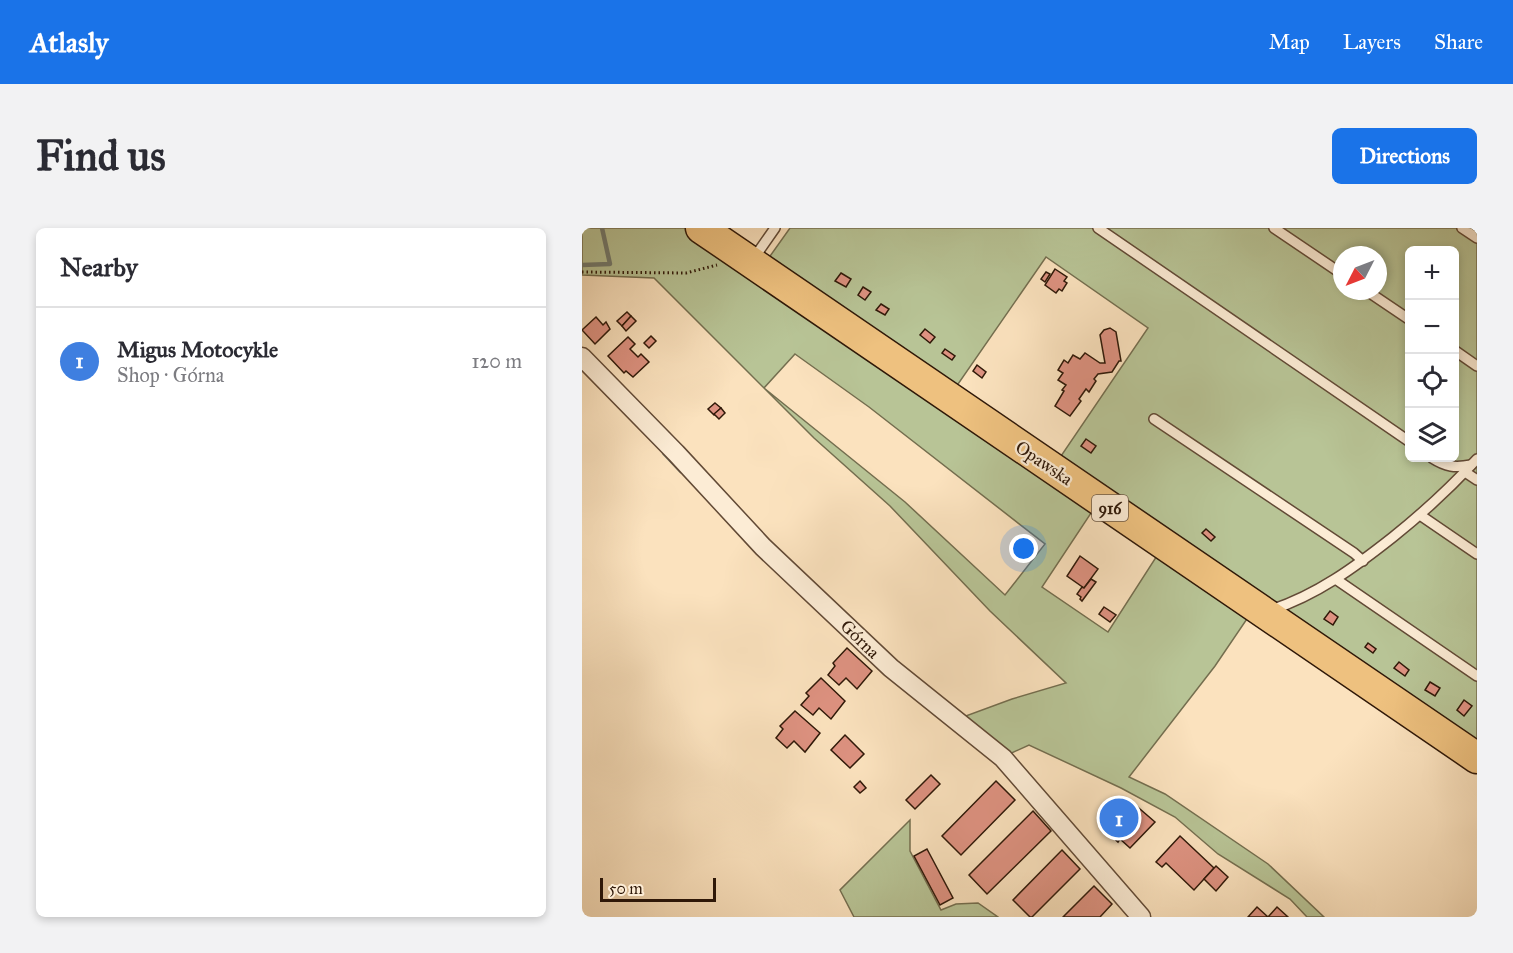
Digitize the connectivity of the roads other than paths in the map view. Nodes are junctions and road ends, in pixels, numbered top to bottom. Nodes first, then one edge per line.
1 (701, 228) edge
2 (774, 228) edge
3 (1098, 228) edge
4 (1274, 228) edge
5 (1462, 228) edge
6 (1477, 238) edge
7 (745, 258) junction
8 (1333, 268) edge
9 (1380, 300) edge
10 (1405, 317) edge
11 (1459, 353) edge
12 (582, 357) edge
13 (1477, 366) edge
14 (1154, 418) dead end
15 (1405, 439) edge
16 (1438, 462) edge
17 (1471, 465) edge
18 (1477, 480) edge
19 (1420, 515) junction
20 (1477, 554) edge
21 (1363, 561) junction
22 (1336, 580) junction
23 (1264, 612) junction
24 (1477, 676) edge
25 (1477, 758) edge
26 (1140, 917) edge

1 - 7 main road, Opawska / 916
2 - 7 lane
3 - 15 lane
4 - 8 lane
5 - 6 lane
7 - 23 main road, Opawska / 916
9 - 10 lane
11 - 13 lane
12 - 26 street, Górna
14 - 21 lane
16 - 17 lane
17 - 18 lane
17 - 19 lane
19 - 20 lane
19 - 21 lane
21 - 22 lane
22 - 23 lane
22 - 24 lane
23 - 25 main road, Opawska / 916

